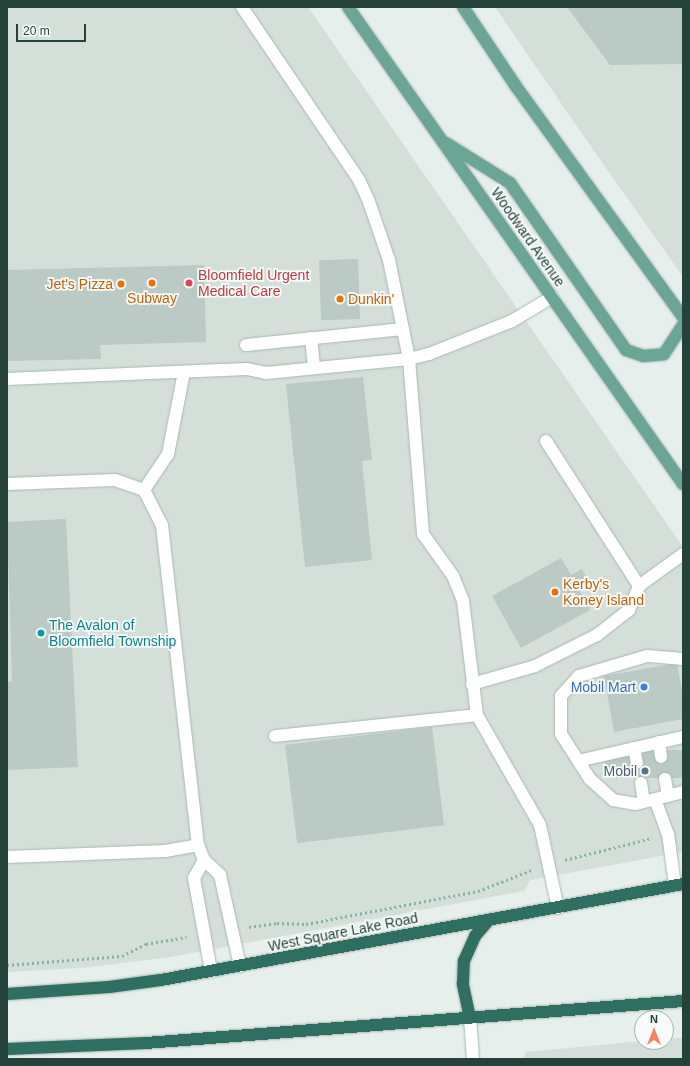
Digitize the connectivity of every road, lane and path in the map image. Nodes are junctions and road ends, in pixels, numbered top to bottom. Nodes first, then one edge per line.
1 (242, 7) edge
2 (348, 7) edge
3 (463, 7) edge
4 (442, 140) junction
5 (552, 298) junction
6 (683, 317) edge
7 (683, 325) edge
8 (403, 329) junction
9 (311, 338) junction
10 (246, 345) dead end
11 (409, 360) junction
12 (314, 368) junction
13 (184, 372) junction
14 (7, 379) edge
15 (546, 441) dead end
16 (7, 484) edge
17 (683, 484) edge
18 (144, 490) junction
19 (683, 554) edge
20 (639, 586) junction
21 (683, 658) edge
22 (472, 684) junction
23 (477, 715) junction
24 (275, 736) dead end
25 (683, 737) edge
26 (683, 741) edge
27 (659, 742) junction
28 (634, 748) junction
29 (662, 758) dead end
30 (578, 761) junction
31 (637, 763) dead end
32 (665, 779) dead end
33 (641, 783) dead end
34 (683, 792) edge
35 (668, 796) junction
36 (650, 800) junction
37 (668, 834) junction
38 (198, 845) junction
39 (7, 857) edge
40 (204, 860) junction
41 (548, 864) junction
42 (679, 885) edge
43 (558, 908) junction
44 (488, 920) junction
45 (232, 930) junction
46 (205, 935) junction
47 (7, 965) edge
48 (240, 966) junction
49 (211, 971) junction
50 (7, 994) edge
51 (682, 1002) edge
52 (470, 1018) junction
53 (7, 1049) edge
54 (473, 1059) edge

1 - 8 street
2 - 4 main road, Woodward Avenue
3 - 6 main road
4 - 5 main road, Woodward Avenue
4 - 7 main road
5 - 11 street
5 - 17 main road, Woodward Avenue
8 - 9 street
8 - 11 street
9 - 10 street
9 - 12 street
11 - 12 street
11 - 22 street
12 - 13 street
13 - 14 street
13 - 18 street
15 - 20 street
16 - 18 street
18 - 38 street
19 - 20 street
20 - 22 street
21 - 30 street
22 - 23 street
23 - 24 street
23 - 41 street
25 - 26 street
25 - 27 street
27 - 28 street
27 - 29 street
28 - 30 street
28 - 31 street
30 - 36 street
32 - 35 street
33 - 36 street
34 - 35 street
35 - 36 street
36 - 37 street
37 - 41 path
37 - 42 street
38 - 39 street
38 - 40 street
40 - 45 street
40 - 46 street
41 - 43 street
41 - 45 path
42 - 43 highway, West Square Lake Road
43 - 44 highway, West Square Lake Road
44 - 48 highway, West Square Lake Road
44 - 52 highway
45 - 48 street
46 - 47 path
46 - 49 street
48 - 49 highway, West Square Lake Road
49 - 50 highway, West Square Lake Road
51 - 52 highway
52 - 53 highway
52 - 54 street

